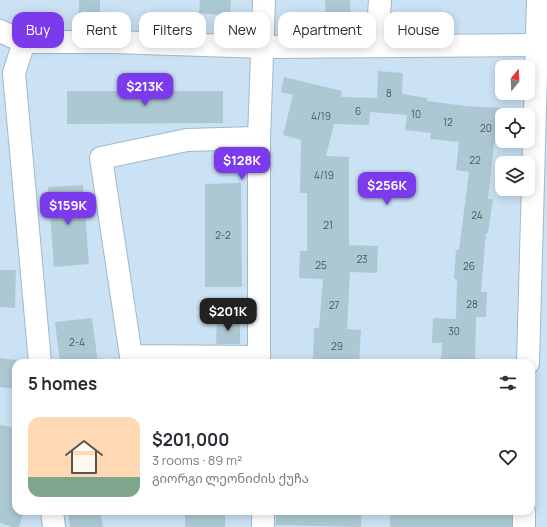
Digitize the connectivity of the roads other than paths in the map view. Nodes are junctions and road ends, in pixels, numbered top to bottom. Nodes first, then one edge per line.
1 (264, 0) edge
2 (380, 0) edge
3 (538, 0) edge
4 (264, 12) edge
5 (0, 31) edge
6 (12, 36) edge
7 (64, 43) edge
8 (542, 45) edge
9 (214, 46) edge
10 (377, 46) junction
11 (270, 47) edge
12 (22, 48) edge
13 (264, 48) edge
14 (259, 138) junction
15 (40, 359) edge
16 (227, 359) edge
17 (259, 359) edge
18 (528, 359) edge
19 (52, 515) edge
20 (263, 515) edge
21 (524, 515) edge
22 (54, 527) edge
23 (263, 527) edge
24 (524, 527) edge

1 - 4 street
2 - 10 street
3 - 8 street
5 - 6 street
7 - 9 street
8 - 10 street
8 - 18 street
10 - 11 street
12 - 15 street
13 - 14 street
14 - 16 street
14 - 17 street
19 - 22 street
20 - 23 street
21 - 24 street

